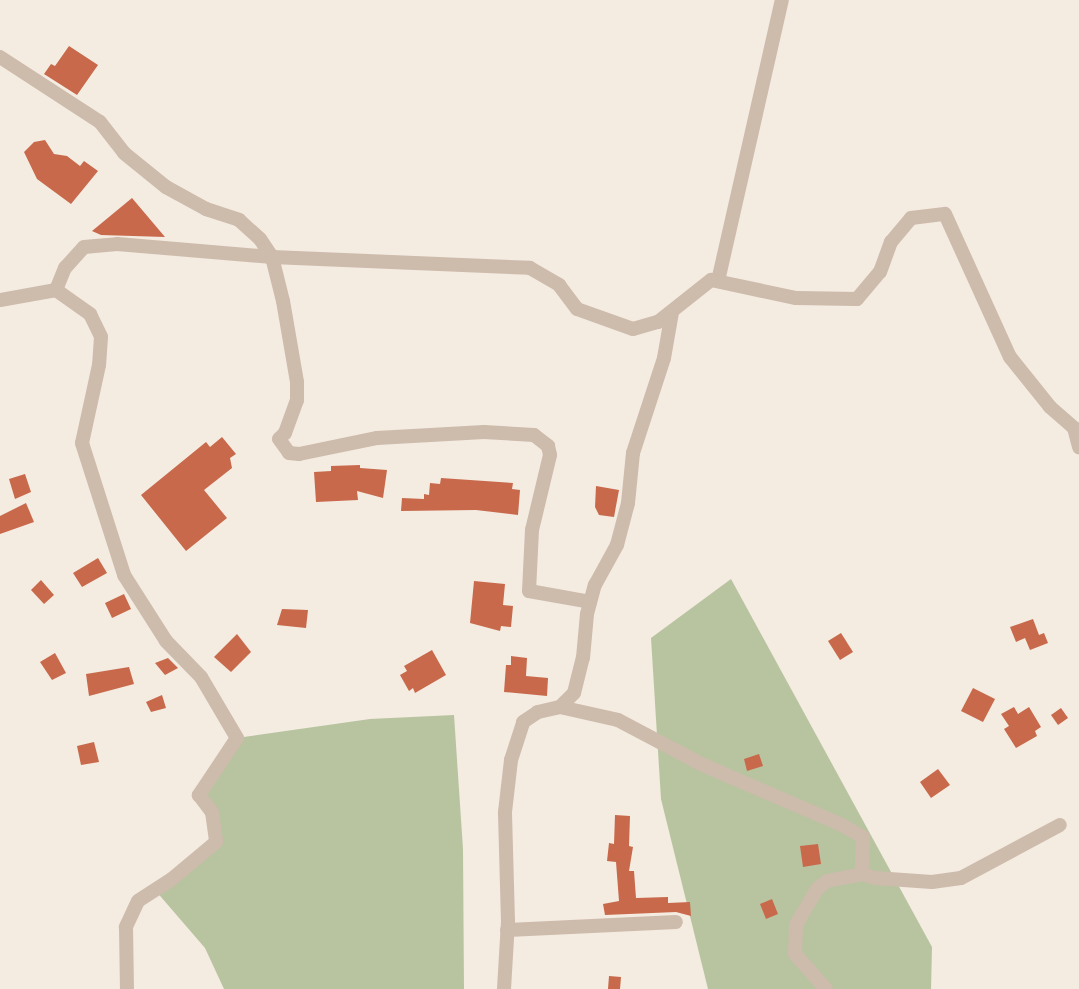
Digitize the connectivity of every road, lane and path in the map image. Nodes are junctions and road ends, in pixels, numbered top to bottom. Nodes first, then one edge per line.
1 (782, 0) edge
2 (0, 57) edge
3 (272, 257) junction
4 (718, 281) junction
5 (56, 290) junction
6 (0, 300) edge
7 (672, 312) junction
8 (1079, 447) edge
9 (590, 602) junction
10 (560, 707) junction
11 (1060, 825) dead end
12 (862, 874) junction
13 (676, 922) dead end
14 (507, 930) junction
15 (127, 989) edge
16 (504, 989) edge
17 (826, 989) edge

1 - 4 street
2 - 3 street
3 - 5 street
3 - 7 street
3 - 9 street
4 - 7 street
4 - 8 street
5 - 6 street
5 - 15 street
7 - 9 street
9 - 10 street
10 - 12 street
10 - 14 street
11 - 12 street
12 - 17 street
13 - 14 street
14 - 16 street

